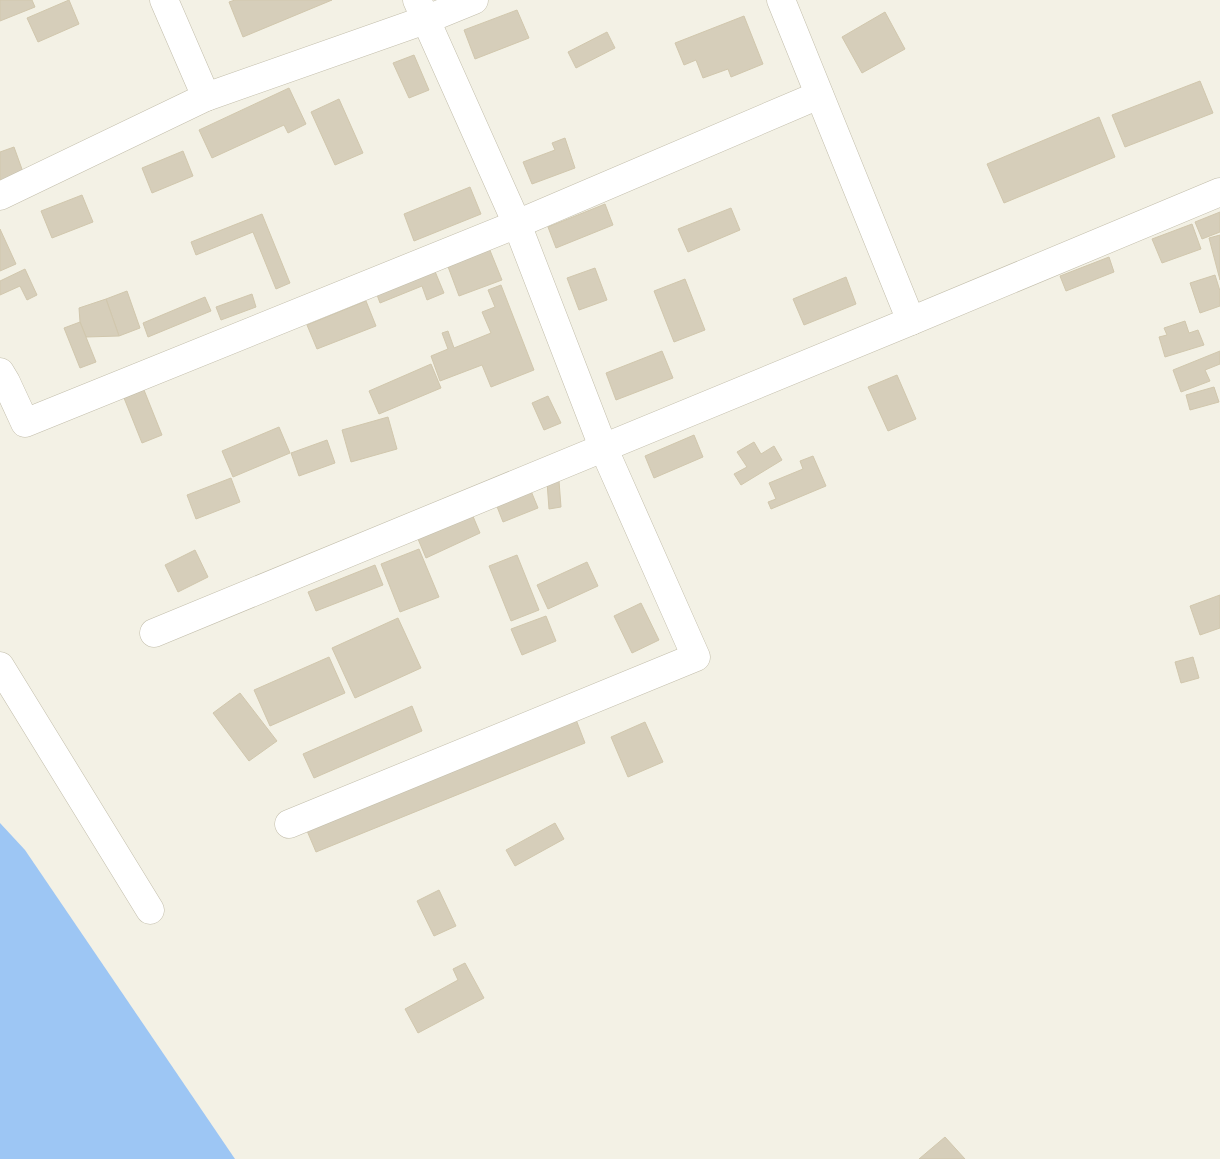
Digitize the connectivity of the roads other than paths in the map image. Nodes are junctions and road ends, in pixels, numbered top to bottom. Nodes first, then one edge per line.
1 (164, 0) edge
2 (474, 0) edge
3 (781, 0) edge
4 (421, 10) edge
5 (819, 95) junction
6 (206, 96) junction
7 (1220, 192) edge
8 (0, 196) edge
9 (517, 224) junction
10 (911, 321) junction
11 (0, 372) edge
12 (603, 447) junction
13 (154, 633) dead end
14 (0, 666) edge
15 (289, 824) dead end
16 (150, 910) dead end

1 - 6 street
2 - 4 street
3 - 5 street
4 - 6 street
4 - 9 street
5 - 9 street
5 - 10 street
6 - 8 street
7 - 10 street
9 - 11 street
9 - 12 street
10 - 12 street
12 - 13 street
12 - 15 street
14 - 16 street

